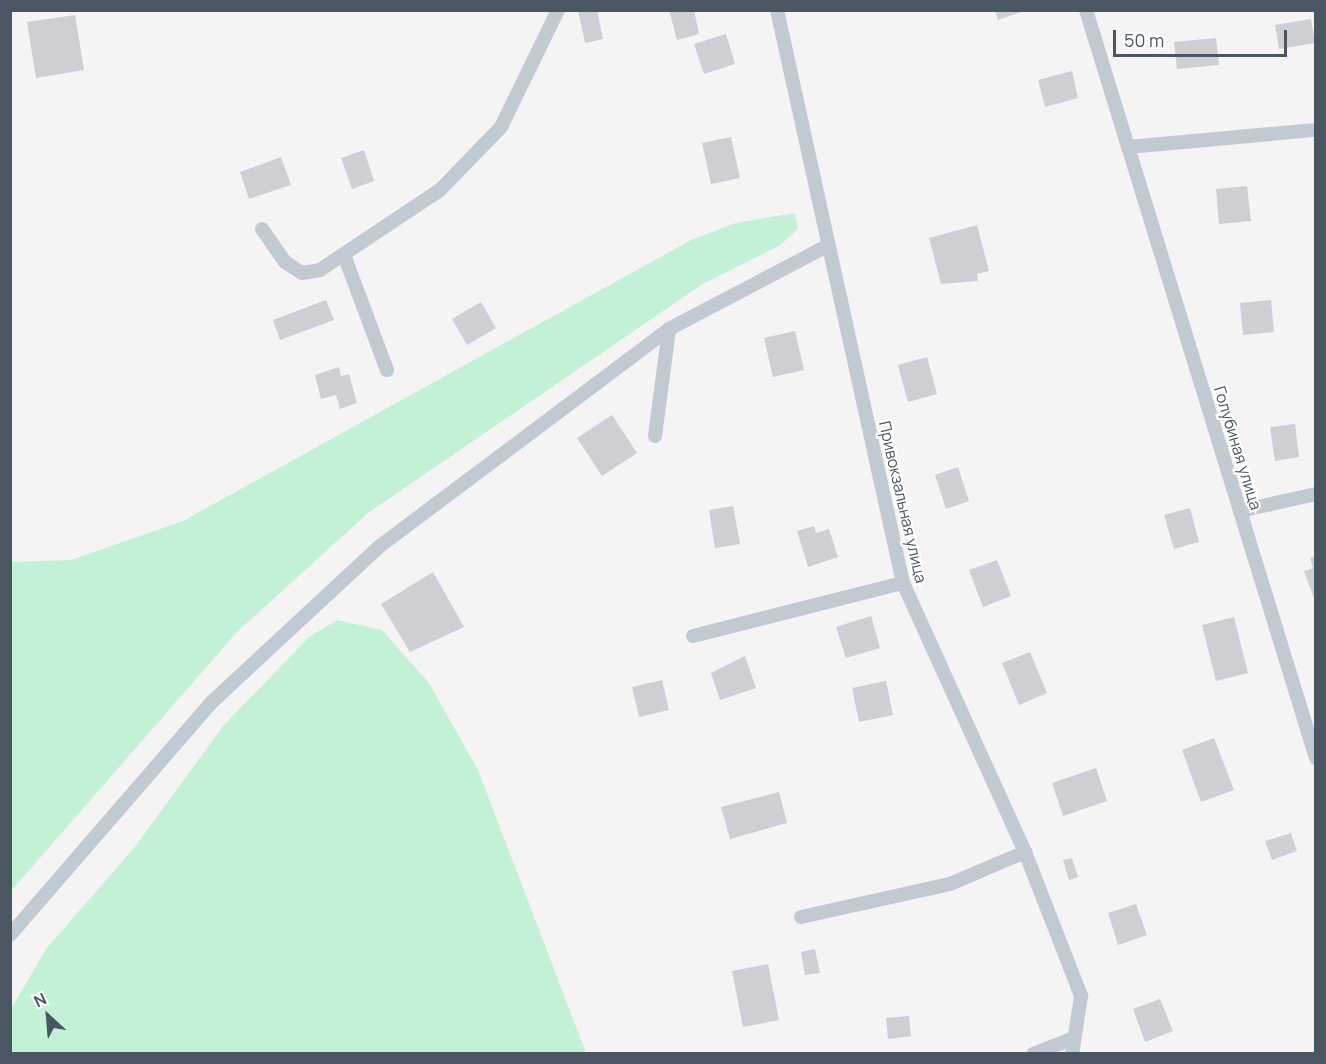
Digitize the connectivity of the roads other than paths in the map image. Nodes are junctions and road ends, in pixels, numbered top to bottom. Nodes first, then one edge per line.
1 (558, 10) edge
2 (777, 10) edge
3 (1086, 10) edge
4 (1316, 130) edge
5 (1128, 147) junction
6 (262, 229) dead end
7 (826, 246) junction
8 (344, 255) junction
9 (669, 329) junction
10 (387, 370) dead end
11 (654, 436) dead end
12 (1316, 494) edge
13 (1240, 512) junction
14 (903, 583) junction
15 (693, 636) dead end
16 (1316, 758) edge
17 (1025, 852) junction
18 (801, 917) dead end
19 (10, 935) edge
20 (1074, 1038) junction
21 (1033, 1053) edge
22 (1072, 1053) edge

1 - 8 lane
2 - 7 lane, Привокзальная улица
3 - 5 lane, Голубиная улица
4 - 5 lane
5 - 13 lane, Голубиная улица
6 - 8 lane
7 - 9 lane
7 - 14 lane, Привокзальная улица
8 - 10 lane
9 - 11 lane
9 - 19 lane
12 - 13 lane
13 - 16 lane, Голубиная улица
14 - 15 lane
14 - 17 lane, Привокзальная улица
17 - 18 lane
17 - 20 lane, Привокзальная улица
20 - 21 lane
20 - 22 lane, Привокзальная улица

